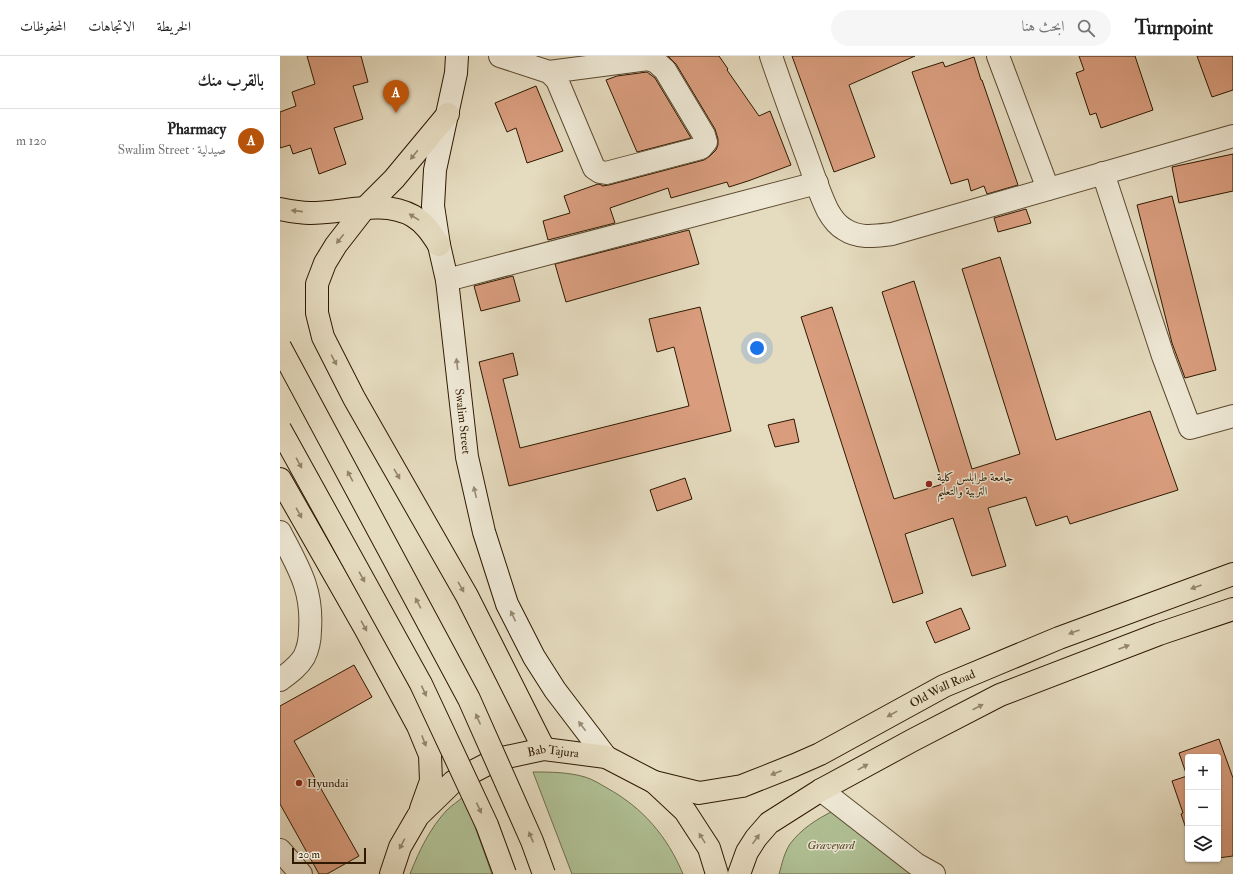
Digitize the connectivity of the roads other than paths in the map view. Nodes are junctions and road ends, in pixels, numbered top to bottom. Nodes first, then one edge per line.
1 (457, 56) edge
2 (500, 56) edge
3 (770, 56) edge
4 (998, 56) edge
5 (549, 72) junction
6 (448, 114) junction
7 (1233, 136) edge
8 (1103, 173) junction
9 (817, 183) junction
10 (1048, 189) junction
11 (280, 209) edge
12 (364, 209) junction
13 (439, 245) junction
14 (447, 280) junction
15 (280, 347) edge
16 (1233, 416) edge
17 (280, 429) edge
18 (280, 479) edge
19 (280, 532) edge
20 (1233, 574) edge
21 (1233, 609) edge
22 (280, 680) edge
23 (544, 749) junction
24 (606, 757) junction
25 (654, 782) junction
26 (821, 790) junction
27 (418, 816) junction
28 (280, 850) edge
29 (301, 874) edge
30 (390, 874) edge
31 (506, 874) edge
32 (544, 874) edge
33 (717, 874) edge
34 (739, 874) edge
35 (934, 874) edge

1 - 6 street, Swalim Street
2 - 5 street
3 - 9 street
4 - 10 street
5 - 5 street
6 -> 12 main road
6 - 13 street, Swalim Street
7 - 8 street
8 - 10 street
8 - 16 street
9 - 10 street
9 - 14 street
12 -> 11 main road
13 -> 12 main road
12 -> 23 main road
13 - 14 street, Swalim Street
24 -> 14 street, Swalim Street
32 -> 15 main road, bridge
17 -> 31 main road, bridge
18 -> 27 main road
19 - 22 street
20 -> 25 main road, Old Wall Road
26 -> 21 main road
23 - 24 main road, Bab Tajura
23 - 27 main road, Bab Tajura
24 - 25 main road, Bab Tajura
33 -> 25 main road, Bab Tajura
34 -> 26 main road
26 - 35 street
27 -> 30 main road, Bab Tajura
28 - 29 street

